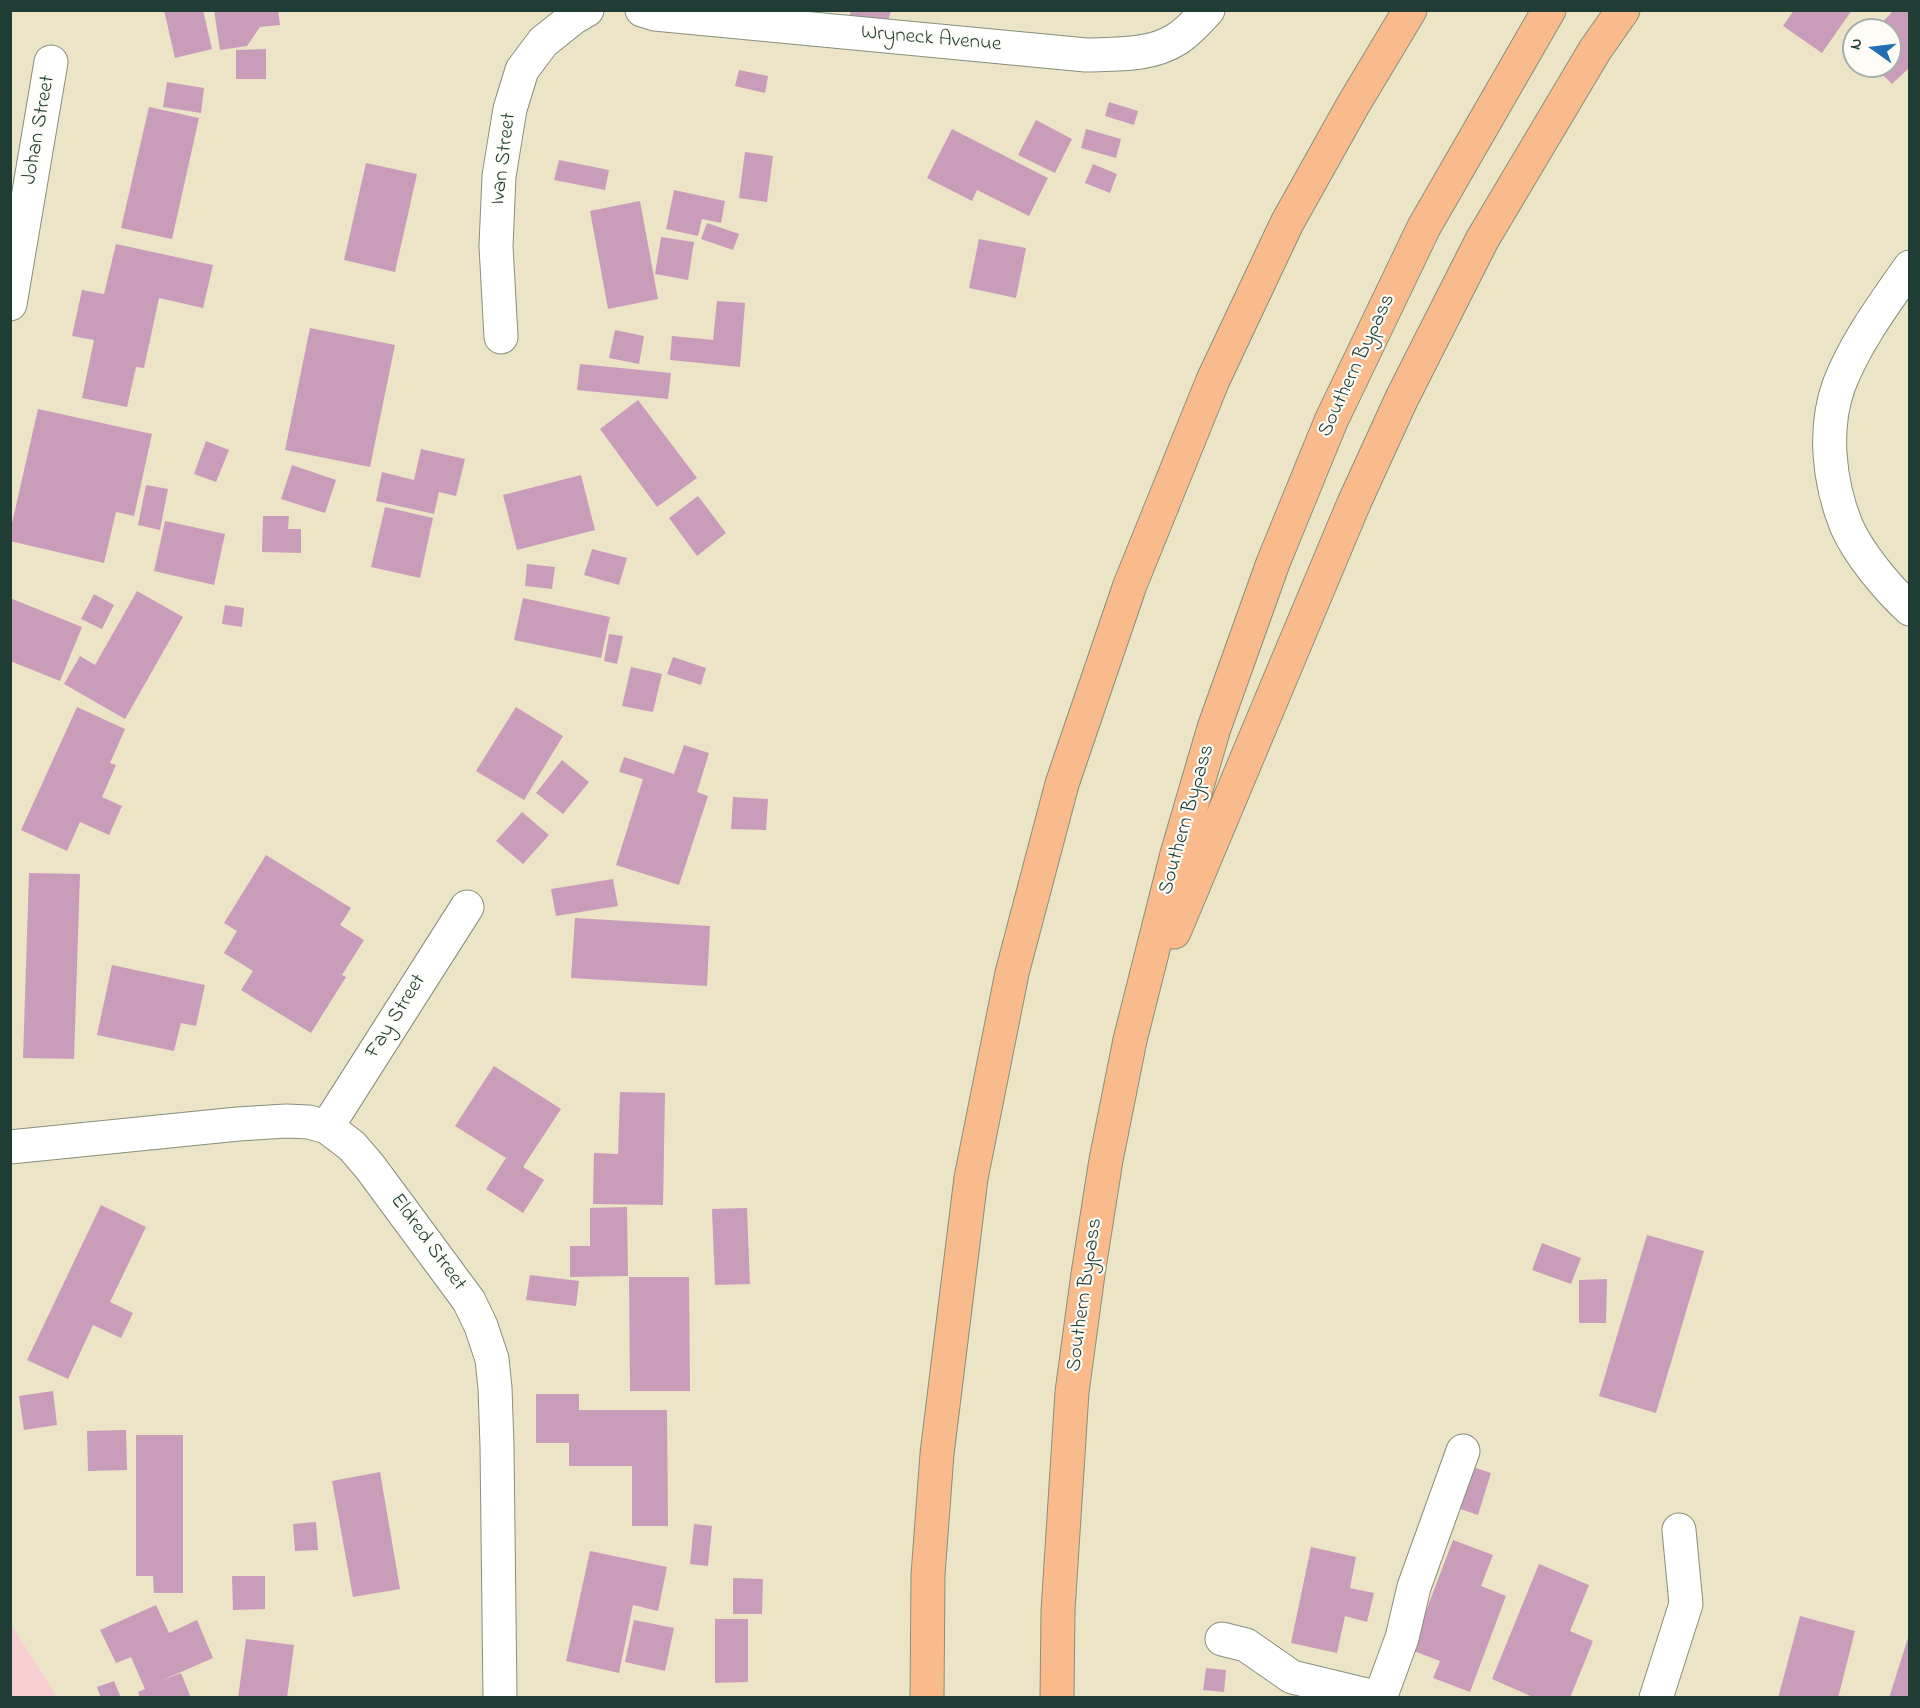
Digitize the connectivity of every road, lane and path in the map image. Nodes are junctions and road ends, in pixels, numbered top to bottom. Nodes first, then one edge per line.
1 (586, 10) edge
2 (642, 10) edge
3 (1208, 10) edge
4 (1410, 10) edge
5 (1549, 10) edge
6 (1623, 10) edge
7 (51, 62) dead end
8 (1910, 267) edge
9 (10, 304) edge
10 (501, 337) dead end
11 (1910, 609) edge
12 (467, 907) dead end
13 (1130, 1040) junction
14 (327, 1127) junction
15 (10, 1147) edge
16 (1463, 1451) dead end
17 (1679, 1530) dead end
18 (1222, 1639) dead end
19 (500, 1698) edge
20 (927, 1698) edge
21 (1057, 1698) edge
22 (1379, 1698) edge
23 (1656, 1698) edge

1 - 10 street, Ivan Street
2 - 3 street, Wryneck Avenue
4 - 20 highway
5 - 13 highway, Southern Bypass
6 - 13 highway
7 - 9 street, Johan Street
8 - 11 street
12 - 14 street, Fay Street
13 - 21 highway, Southern Bypass
14 - 15 street, Eldred Street
14 - 19 street, Eldred Street
16 - 22 street
17 - 23 street
18 - 22 street

